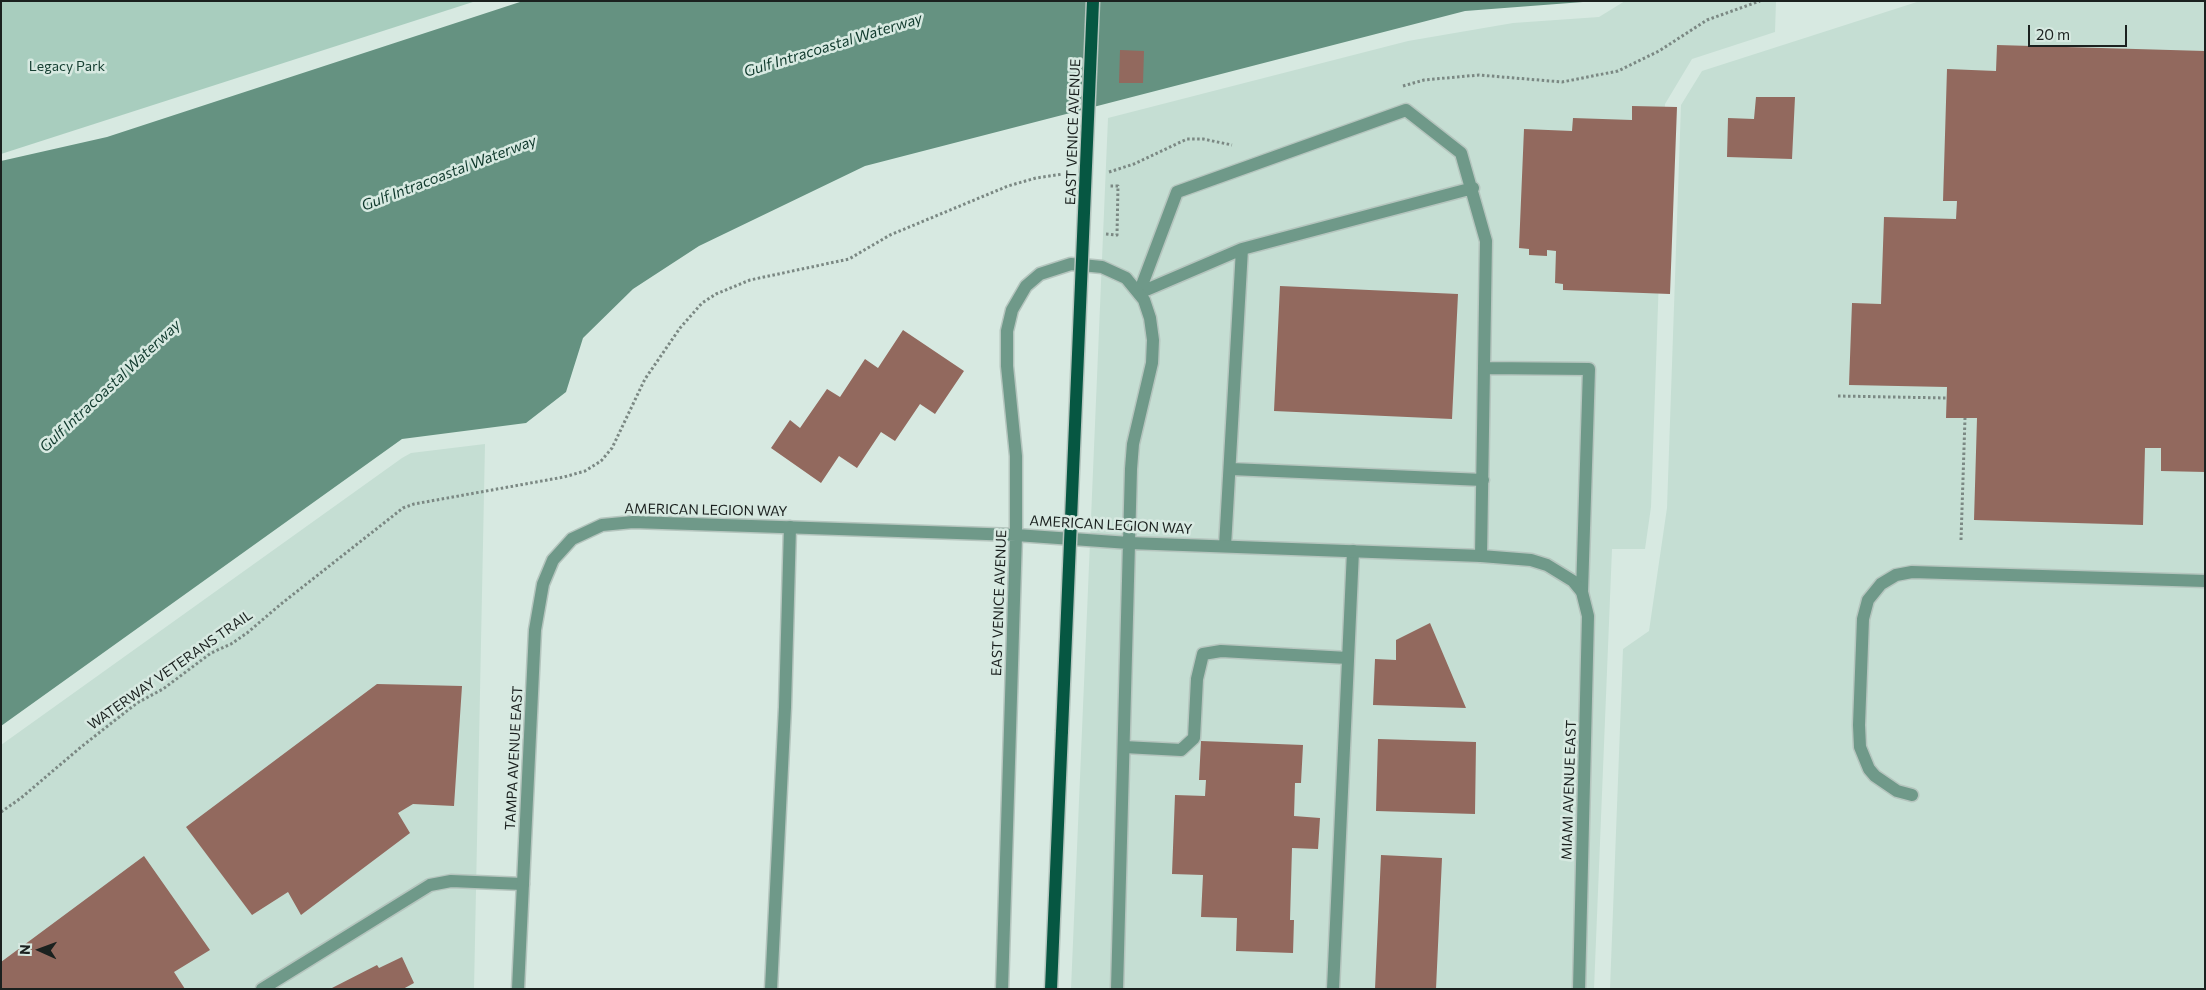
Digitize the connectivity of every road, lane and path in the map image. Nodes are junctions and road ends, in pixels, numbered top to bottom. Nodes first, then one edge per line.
1 (1093, 1) edge
2 (1473, 188) junction
3 (1242, 249) junction
4 (1139, 293) junction
5 (1485, 368) junction
6 (1838, 396) dead end
7 (1946, 398) dead end
8 (1965, 418) dead end
9 (1230, 469) junction
10 (1483, 480) junction
11 (427, 502) dead end
12 (790, 527) junction
13 (1016, 535) junction
14 (572, 539) joint
15 (1961, 540) dead end
16 (1129, 543) junction
17 (1225, 546) junction
18 (1353, 551) junction
19 (1481, 556) junction
20 (2205, 581) edge
21 (1582, 592) junction
22 (1348, 658) junction
23 (1124, 747) junction
24 (1912, 795) dead end
25 (1, 812) edge
26 (523, 884) junction
27 (262, 989) edge
28 (518, 989) edge
29 (771, 989) edge
30 (1002, 989) edge
31 (1051, 989) edge
32 (1117, 989) edge
33 (1333, 989) edge
34 (1579, 989) edge

1 - 31 main road, EAST VENICE AVENUE, bridge
2 - 3 street
2 - 4 street
2 - 5 street
3 - 4 street
3 - 9 street
4 - 13 street, EAST VENICE AVENUE
4 - 16 street, EAST VENICE AVENUE
5 - 10 street
5 - 21 street, MIAMI AVENUE EAST
6 - 7 path
8 - 15 path
9 - 10 street
9 - 17 street
10 - 19 street
11 - 25 path, WATERWAY VETERANS TRAIL
12 - 13 street, AMERICAN LEGION WAY
12 - 14 street, AMERICAN LEGION WAY
12 - 29 street
13 - 16 street, AMERICAN LEGION WAY
13 - 30 street, EAST VENICE AVENUE
14 - 26 street, TAMPA AVENUE EAST
16 - 17 street, AMERICAN LEGION WAY
16 - 23 street, EAST VENICE AVENUE
17 - 18 street, AMERICAN LEGION WAY
18 - 19 street, AMERICAN LEGION WAY
18 - 22 street
19 - 21 street, AMERICAN LEGION WAY
20 - 24 street
21 - 34 street, MIAMI AVENUE EAST
22 - 23 street
22 - 33 street
23 - 32 street, EAST VENICE AVENUE
26 - 27 street
26 - 28 street, TAMPA AVENUE EAST

